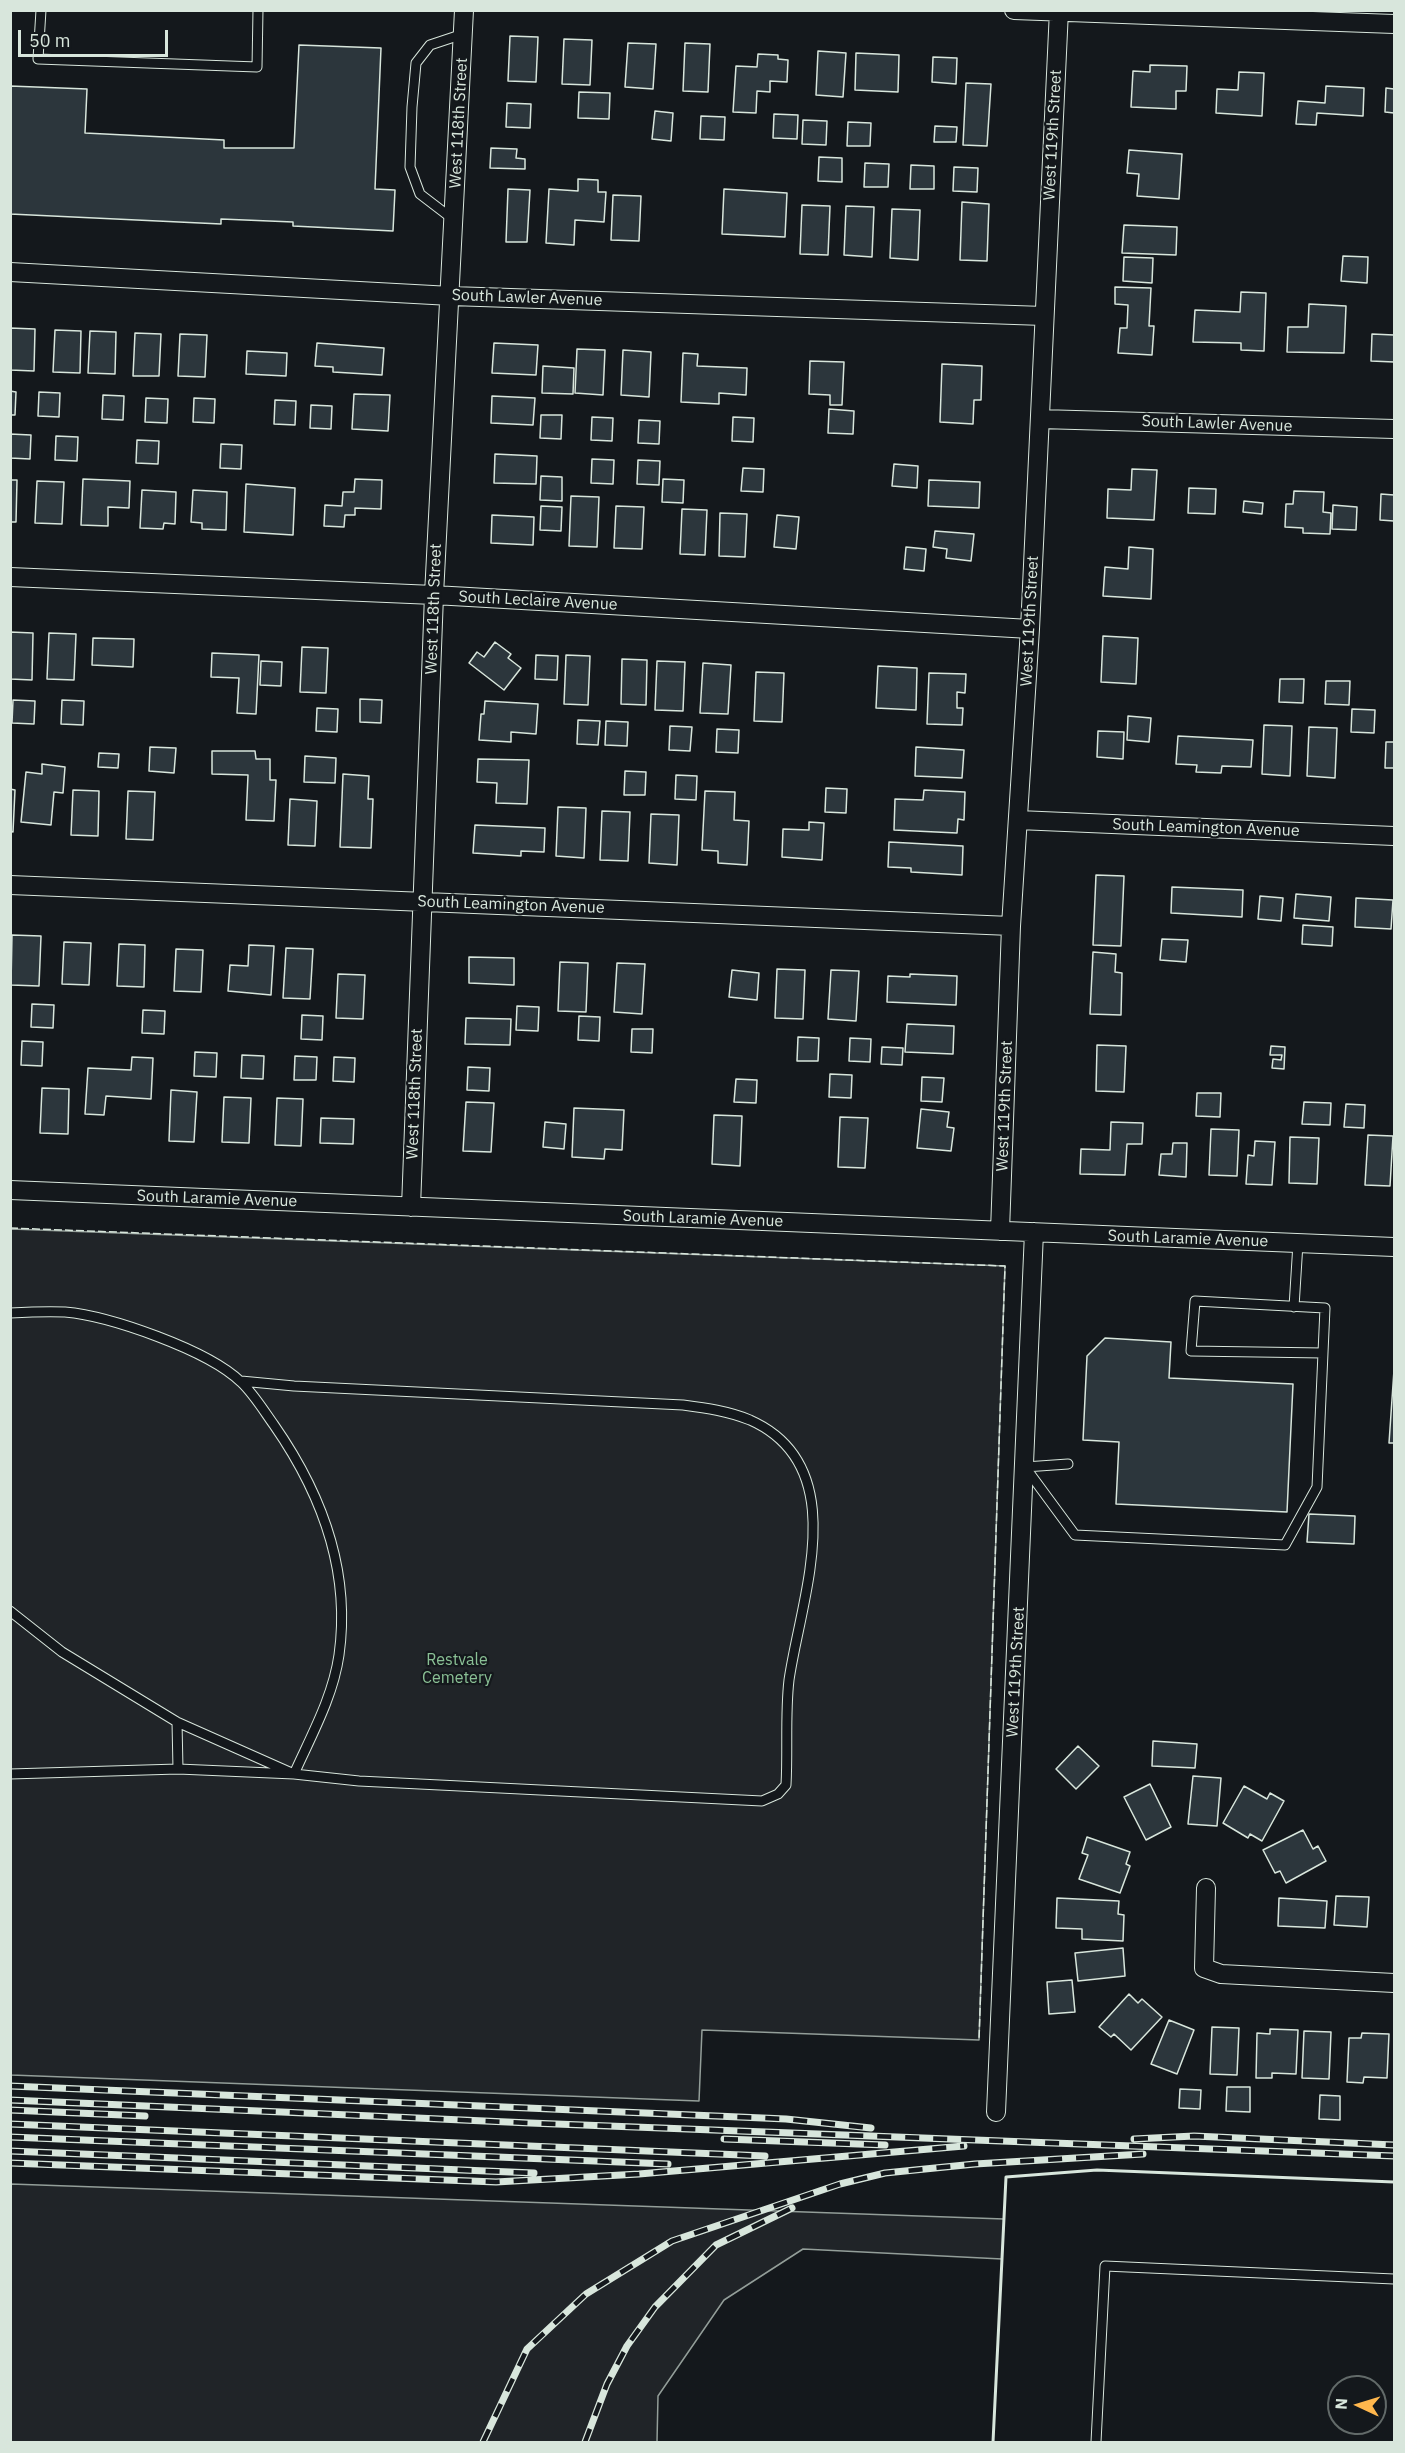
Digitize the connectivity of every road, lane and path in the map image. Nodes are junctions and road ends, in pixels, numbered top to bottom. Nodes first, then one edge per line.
1 (41, 10) edge
2 (258, 10) edge
3 (465, 10) edge
4 (1014, 10) edge
5 (1059, 12) edge
6 (1395, 24) edge
7 (464, 34) junction
8 (454, 220) junction
9 (10, 272) edge
10 (451, 296) junction
11 (1044, 316) junction
12 (1040, 419) junction
13 (1395, 429) edge
14 (10, 577) edge
15 (434, 595) junction
16 (1030, 629) junction
17 (1018, 820) junction
18 (1395, 836) edge
19 (10, 885) edge
20 (424, 902) junction
21 (1011, 926) junction
22 (10, 1190) edge
23 (411, 1207) junction
24 (1000, 1231) junction
25 (1034, 1232) junction
26 (1298, 1243) junction
27 (1395, 1247) edge
28 (1294, 1306) junction
29 (10, 1313) edge
30 (1323, 1353) junction
31 (241, 1382) junction
32 (1068, 1464) dead end
33 (1025, 1467) junction
34 (10, 1611) edge
35 (177, 1722) junction
36 (178, 1769) junction
37 (10, 1774) edge
38 (294, 1774) junction
39 (1206, 1888) dead end
40 (1395, 1983) edge
41 (996, 2112) dead end
42 (1395, 2279) edge
43 (1096, 2442) edge

1 - 2 lane
3 - 7 street, West 118th Street
4 - 5 street
5 - 6 street
5 - 11 street, West 119th Street
7 - 8 street, West 118th Street
7 - 8 lane
8 - 10 street, West 118th Street
9 - 10 street, South Lawler Avenue
10 - 11 street, South Lawler Avenue
10 - 15 street, West 118th Street
11 - 12 street, West 119th Street
12 - 13 street, South Lawler Avenue
12 - 16 street, West 119th Street
14 - 15 street, South Leclaire Avenue
15 - 16 street, South Leclaire Avenue
15 - 20 street, West 118th Street
16 - 17 street, West 119th Street
17 - 18 street, South Leamington Avenue
17 - 21 street, West 119th Street
19 - 20 street, South Leamington Avenue
20 - 21 street, South Leamington Avenue
20 - 23 street, West 118th Street
21 - 24 street, West 119th Street
22 - 23 street, South Laramie Avenue
23 - 24 street, South Laramie Avenue
24 - 25 street, South Laramie Avenue
25 - 26 street, South Laramie Avenue
25 - 33 street, West 119th Street
26 - 27 street, South Laramie Avenue
26 - 28 lane
28 - 30 lane
28 - 30 lane
29 - 31 lane
30 - 33 lane
31 - 38 lane
31 - 38 lane
32 - 33 lane
33 - 41 street, West 119th Street
34 - 35 lane
35 - 36 lane
35 - 38 lane
36 - 37 lane
36 - 38 lane
39 - 40 street
42 - 43 lane

